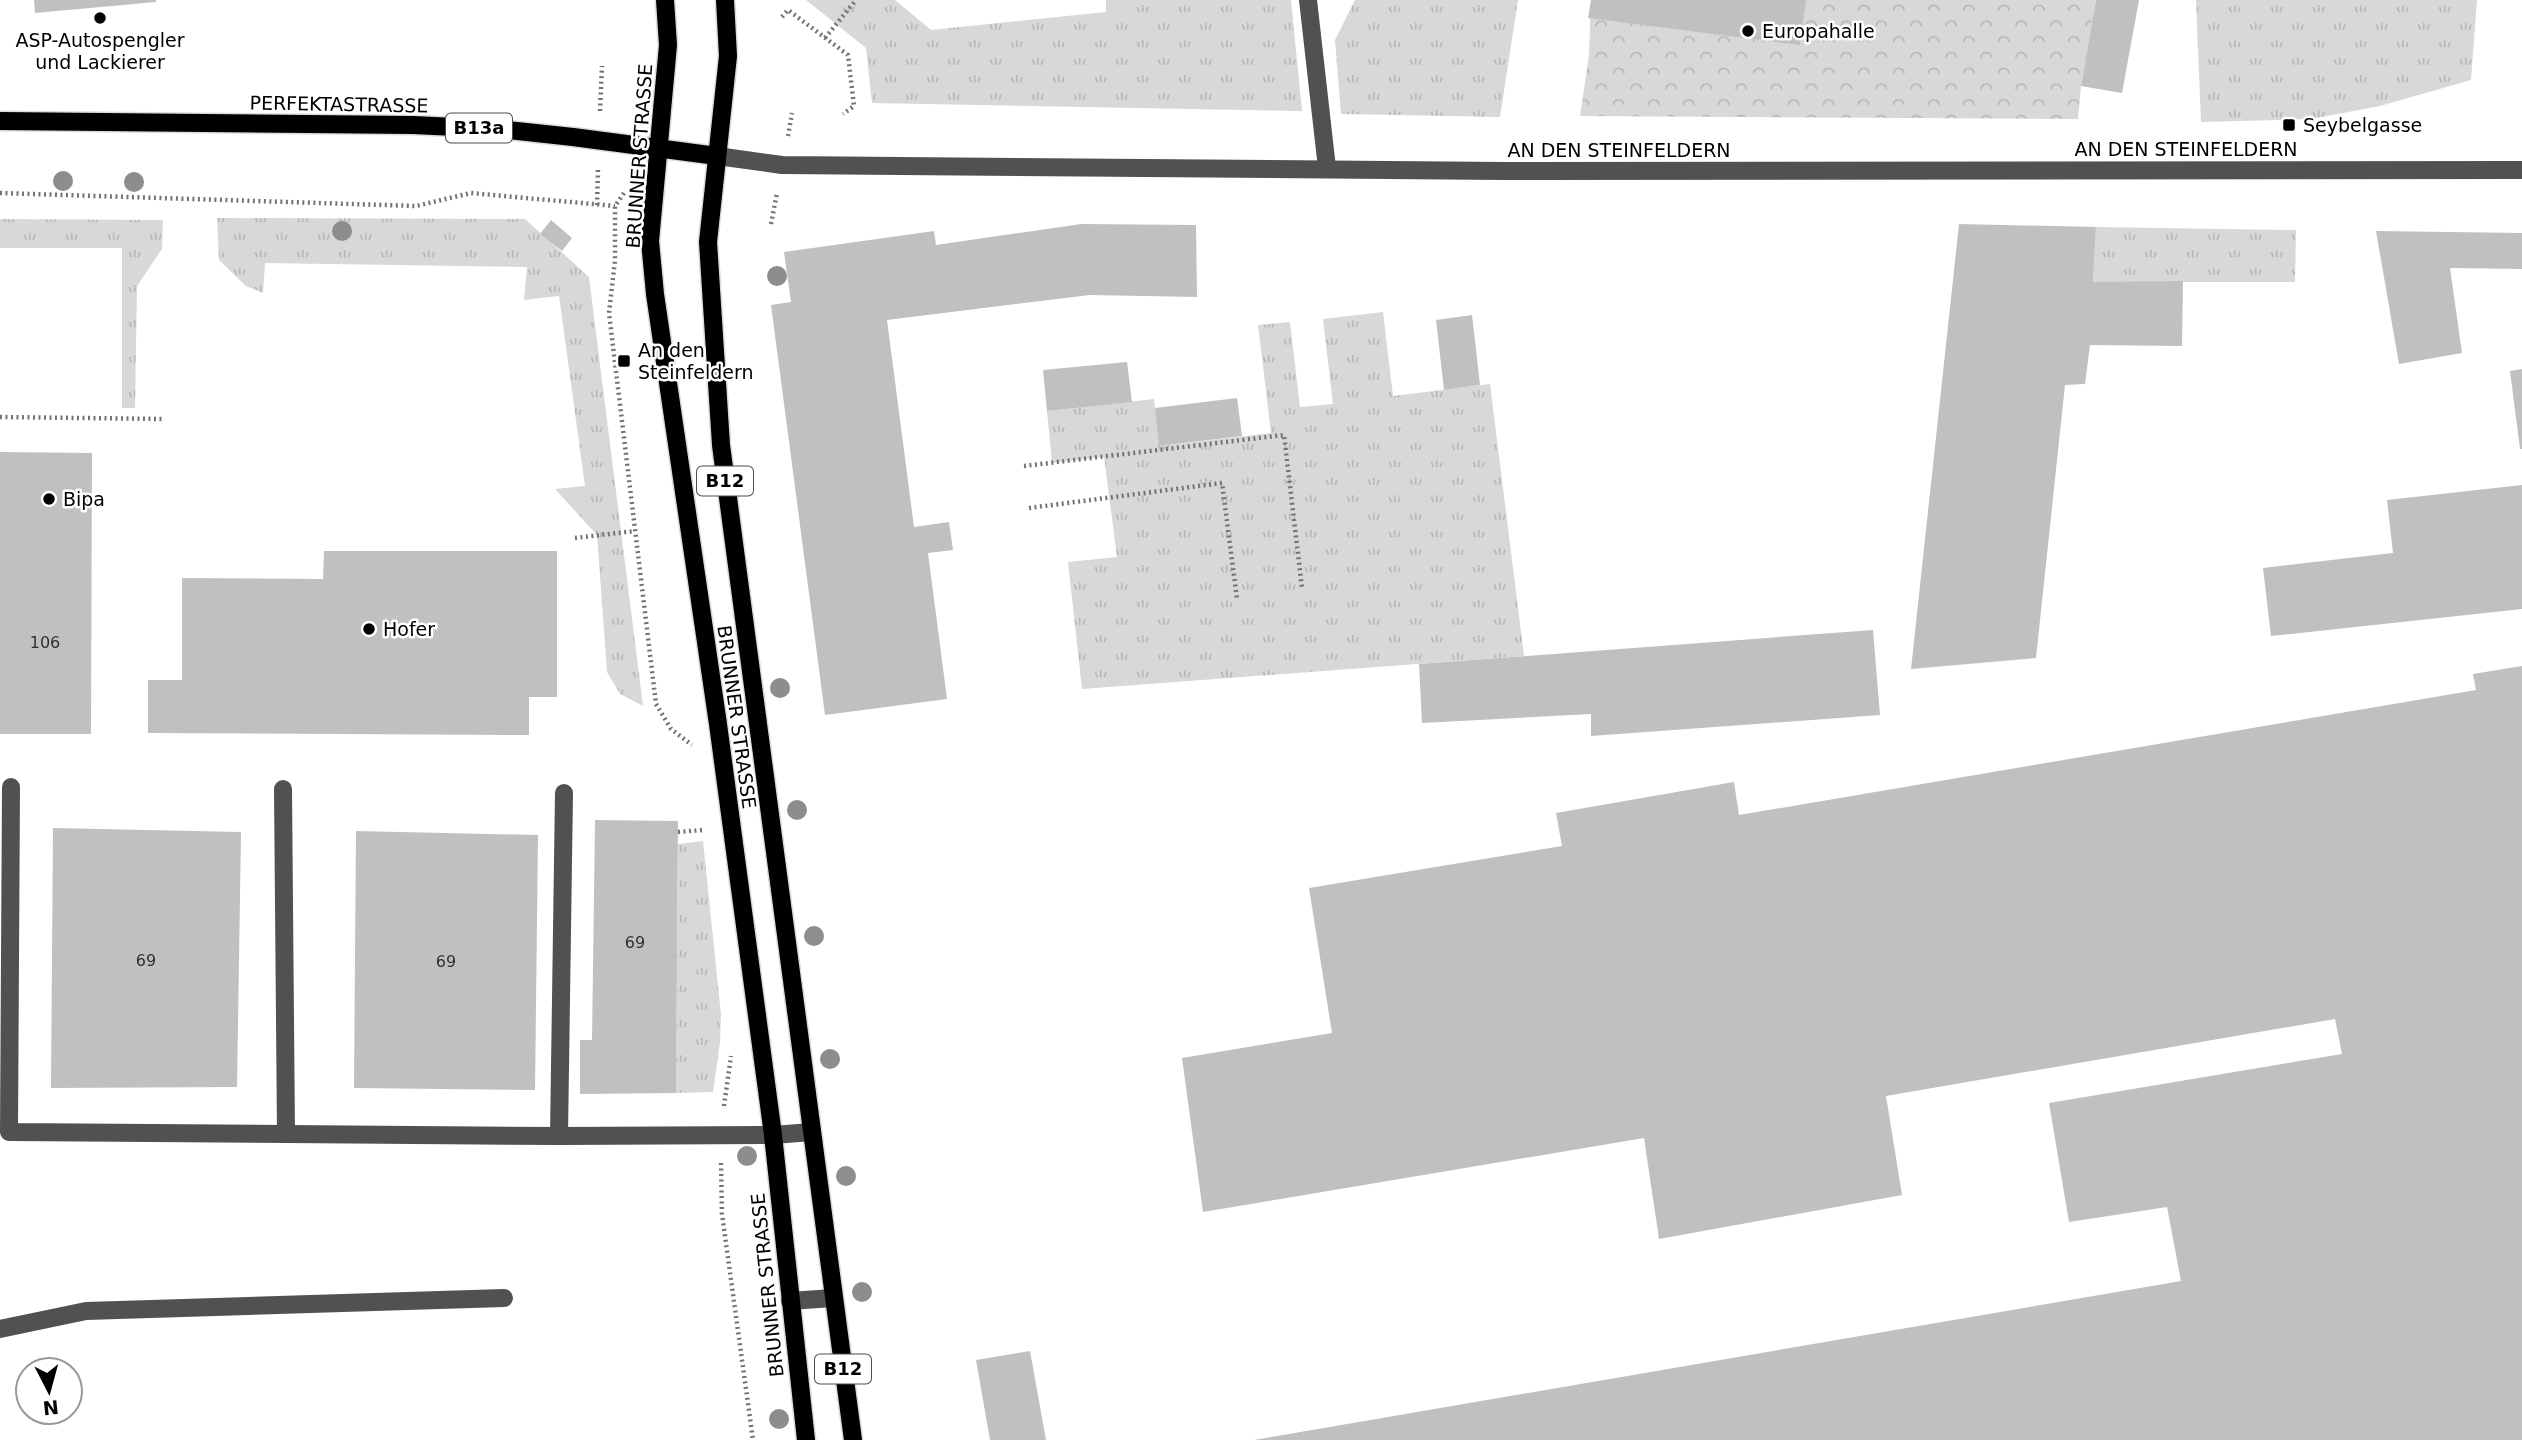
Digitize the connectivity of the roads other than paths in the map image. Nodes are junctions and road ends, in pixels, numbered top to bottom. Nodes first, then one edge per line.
1 (665, 0) edge
2 (725, 0) edge
3 (1308, 0) edge
4 (0, 121) edge
5 (658, 148) junction
6 (717, 156) junction
7 (1327, 168) junction
8 (2522, 170) edge
9 (11, 787) dead end
10 (283, 789) dead end
11 (564, 793) dead end
12 (812, 1132) junction
13 (286, 1134) junction
14 (773, 1135) junction
15 (559, 1136) junction
16 (504, 1298) dead end
17 (833, 1298) junction
18 (790, 1301) junction
19 (0, 1329) edge
20 (806, 1440) edge
21 (853, 1440) edge

1 - 5 main road, BRUNNER STRASSE / B12
2 - 6 main road, BRUNNER STRASSE / B12
3 - 7 street
4 - 5 main road, PERFEKTASTRASSE / B13a
5 - 6 main road, PERFEKTASTRASSE / B13a
5 - 14 main road, BRUNNER STRASSE / B12
6 - 7 street, AN DEN STEINFELDERN
6 - 12 main road, BRUNNER STRASSE / B12
7 - 8 street, AN DEN STEINFELDERN
9 - 13 street
10 - 13 street
11 - 15 street
12 - 14 street
12 - 17 main road, BRUNNER STRASSE / B12
13 - 15 street
14 - 15 street
14 - 18 main road, BRUNNER STRASSE / B12
16 - 19 street
17 - 18 street
17 - 21 main road, BRUNNER STRASSE / B12
18 - 20 main road, BRUNNER STRASSE / B12

